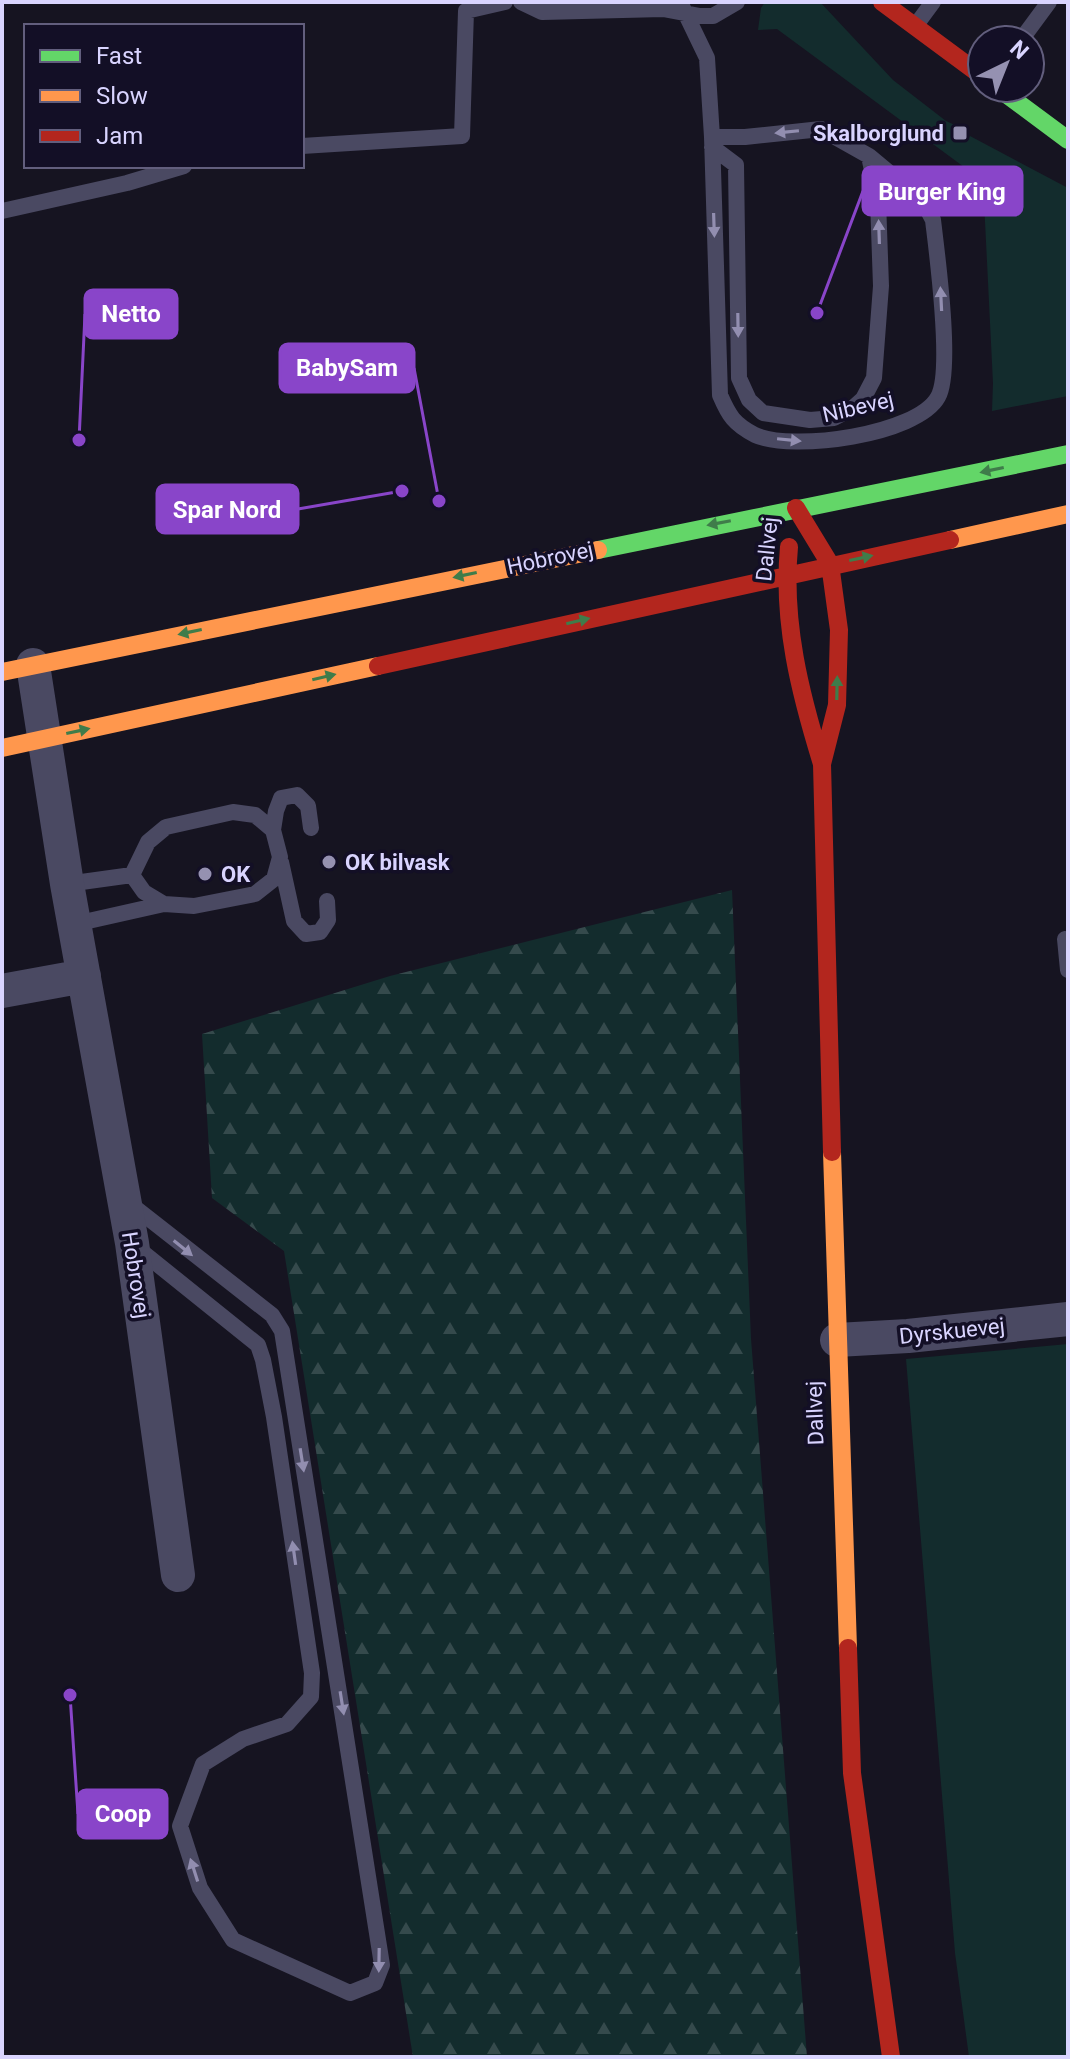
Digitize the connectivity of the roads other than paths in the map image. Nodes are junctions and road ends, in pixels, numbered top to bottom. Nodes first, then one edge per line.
1 (505, 2) edge
2 (521, 2) edge
3 (737, 2) edge
4 (882, 2) edge
5 (933, 2) edge
6 (1049, 2) edge
7 (684, 8) edge
8 (1033, 24) edge
9 (915, 27) junction
10 (966, 64) edge
11 (1022, 104) edge
12 (1065, 133) edge
13 (712, 142) junction
14 (304, 146) edge
15 (869, 156) junction
16 (177, 168) edge
17 (2, 211) edge
18 (1068, 454) edge
19 (796, 508) junction
20 (1068, 514) edge
21 (830, 564) junction
22 (785, 575) junction
23 (18, 668) edge
24 (45, 738) junction
25 (2, 748) edge
26 (822, 764) junction
27 (311, 828) dead end
28 (273, 830) junction
29 (280, 857) junction
30 (132, 875) junction
31 (67, 884) junction
32 (327, 901) dead end
33 (164, 904) junction
34 (75, 924) junction
35 (1065, 939) dead end
36 (1068, 970) edge
37 (84, 976) junction
38 (2, 991) edge
39 (123, 1198) junction
40 (132, 1243) junction
41 (1068, 1319) edge
42 (837, 1340) junction
43 (178, 1575) dead end
44 (891, 2057) edge

1 - 14 lane
2 - 7 lane
3 - 7 lane
4 - 9 main road
5 - 9 lane
6 - 8 lane
7 - 13 lane, Nibevej
9 - 10 main road
11 - 12 main road
15 -> 13 lane, Nibevej
13 -> 15 lane
13 -> 15 lane, Nibevej
16 - 17 lane
18 -> 19 main road, Hobrovej
19 - 21 main road, Dallvej
19 - 22 main road, Dallvej
19 -> 23 main road, Hobrovej
21 -> 20 main road
21 - 22 main road
26 -> 21 main road, Dallvej
24 -> 22 main road
22 - 26 main road, Dallvej
23 - 24 street, Hobrovej
24 - 25 main road
24 - 31 street, Hobrovej
26 - 42 main road, Dallvej
27 - 28 lane
28 - 29 lane
28 - 30 lane
29 - 32 lane
29 - 33 lane
30 - 31 lane
30 - 33 lane
31 - 34 street, Hobrovej
33 - 34 lane
34 - 37 street, Hobrovej
35 - 36 lane
37 - 38 street
37 - 39 street, Hobrovej
39 - 40 street, Hobrovej
39 -> 40 lane
40 - 43 street, Hobrovej
41 - 42 street, Dyrskuevej
42 - 44 main road, Dallvej

